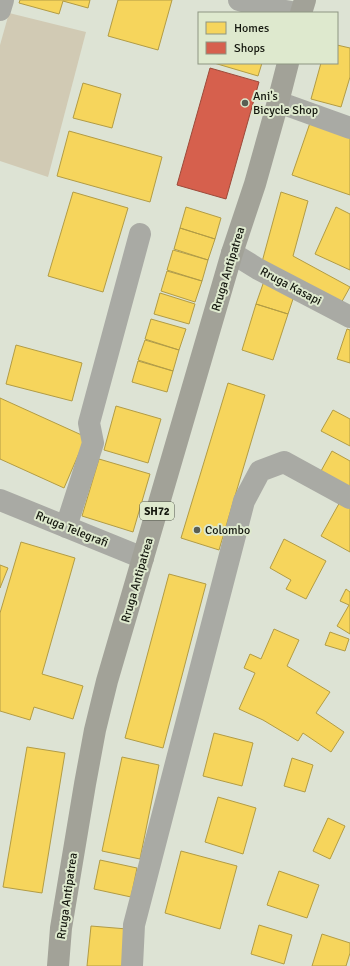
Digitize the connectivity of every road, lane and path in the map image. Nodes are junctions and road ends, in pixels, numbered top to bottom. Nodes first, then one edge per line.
1 (3, 0) edge
2 (239, 0) edge
3 (304, 0) edge
4 (0, 10) edge
5 (292, 12) edge
6 (301, 12) edge
7 (288, 64) edge
8 (278, 102) junction
9 (350, 128) edge
10 (140, 234) dead end
11 (232, 253) junction
12 (350, 317) edge
13 (350, 498) edge
14 (0, 500) edge
15 (66, 527) junction
16 (143, 558) junction
17 (58, 966) edge
18 (132, 966) edge

1 - 4 street
2 - 5 street
3 - 6 main road
7 - 8 main road, Rruga Antipatrea / SH72
8 - 9 street
8 - 11 main road, Rruga Antipatrea / SH72
10 - 15 street
11 - 12 street, Rruga Kasapi
11 - 16 main road, Rruga Antipatrea / SH72
13 - 18 street
14 - 15 street, Rruga Telegrafi
15 - 16 street, Rruga Telegrafi
16 - 17 main road, Rruga Antipatrea / SH72

